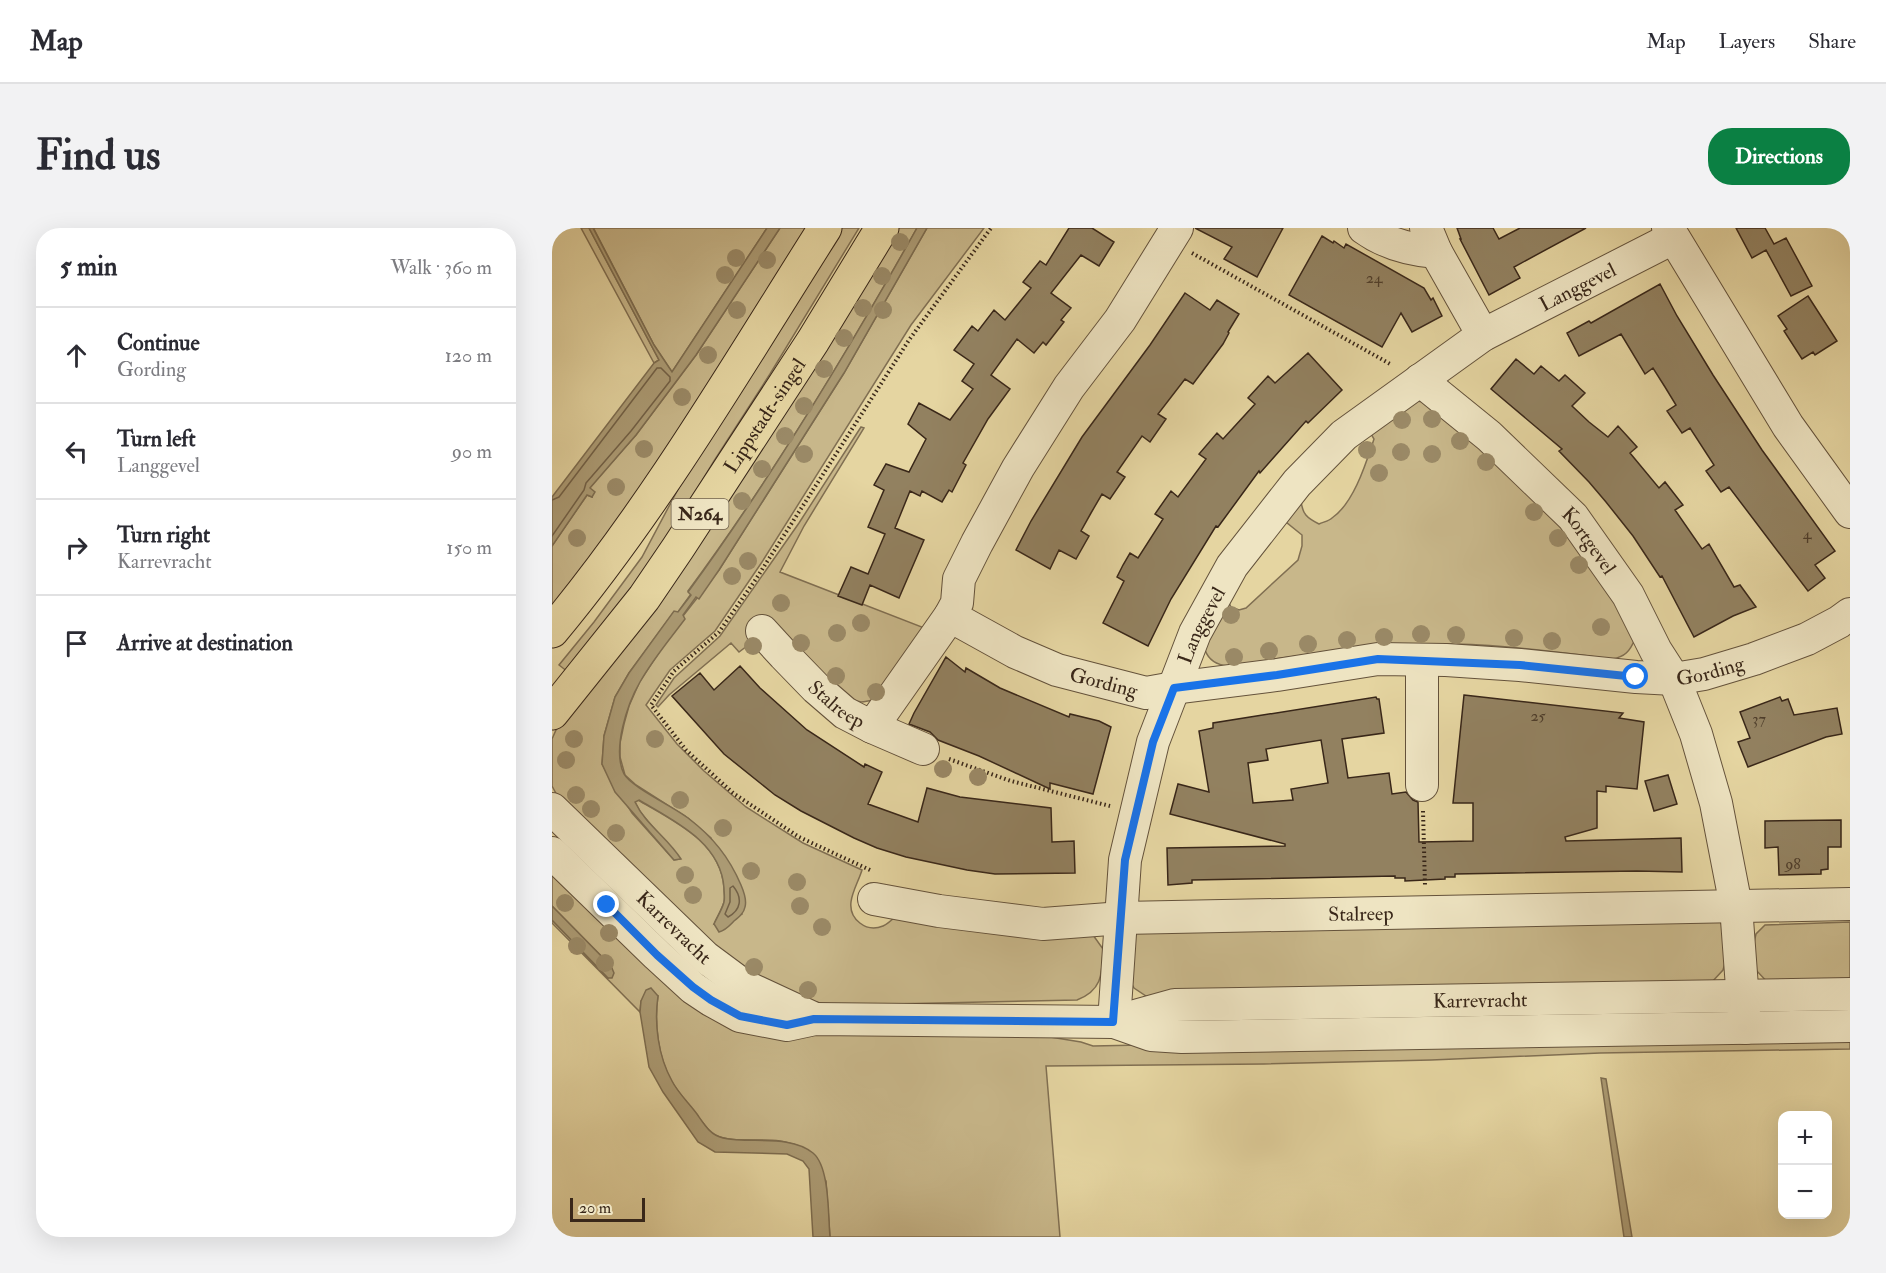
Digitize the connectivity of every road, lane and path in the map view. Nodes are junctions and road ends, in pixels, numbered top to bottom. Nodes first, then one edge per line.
1 (825, 228) edge
2 (882, 228) edge
3 (991, 228) edge
4 (1364, 228) edge
5 (1670, 233) edge
6 (1174, 234) edge
7 (1431, 240) edge
8 (1483, 336) junction
9 (1420, 380) junction
10 (1850, 512) edge
11 (1850, 614) edge
12 (950, 616) junction
13 (552, 631) edge
14 (762, 631) dead end
15 (1422, 660) junction
16 (1674, 679) junction
17 (1174, 688) junction
18 (552, 713) edge
19 (872, 727) junction
20 (923, 749) joint
21 (1422, 784) joint
22 (1110, 806) dead end
23 (552, 809) edge
24 (552, 853) edge
25 (874, 899) joint
26 (1850, 904) edge
27 (1736, 906) junction
28 (1425, 912) junction
29 (1122, 918) junction
30 (1850, 994) edge
31 (1743, 997) junction
32 (814, 1019) junction
33 (1113, 1022) junction
34 (1850, 1026) edge
35 (1745, 1028) junction

1 - 13 main road, N264
2 - 18 main road, Lippstadt-singel / N264
3 - 25 path
4 - 7 street
5 - 8 street, Langgevel
5 - 10 street
6 - 9 path
6 - 12 street
7 - 8 street
8 - 9 street, Langgevel
9 - 16 street, Kortgevel
9 - 17 street, Langgevel
11 - 16 street, Gording
12 - 17 street, Gording
12 - 19 street, Stalreep
14 - 19 street, Stalreep
15 - 16 street, Gording
15 - 17 street, Gording
15 - 21 street
16 - 27 street, Kortgevel
17 - 29 street, Langgevel
19 - 20 street
20 - 22 path
21 - 28 path
23 - 32 street, Karrevracht
24 - 32 street, Karrevracht
25 - 29 street, Stalreep
26 - 27 street, Stalreep
27 - 28 street, Stalreep
27 - 31 street, Kortgevel
28 - 29 street, Stalreep
29 - 33 street, Langgevel
30 - 31 street, Karrevracht
31 - 33 street, Karrevracht
31 - 35 street, Kortgevel
32 - 33 street, Karrevracht
33 - 35 street, Karrevracht
34 - 35 street, Karrevracht

